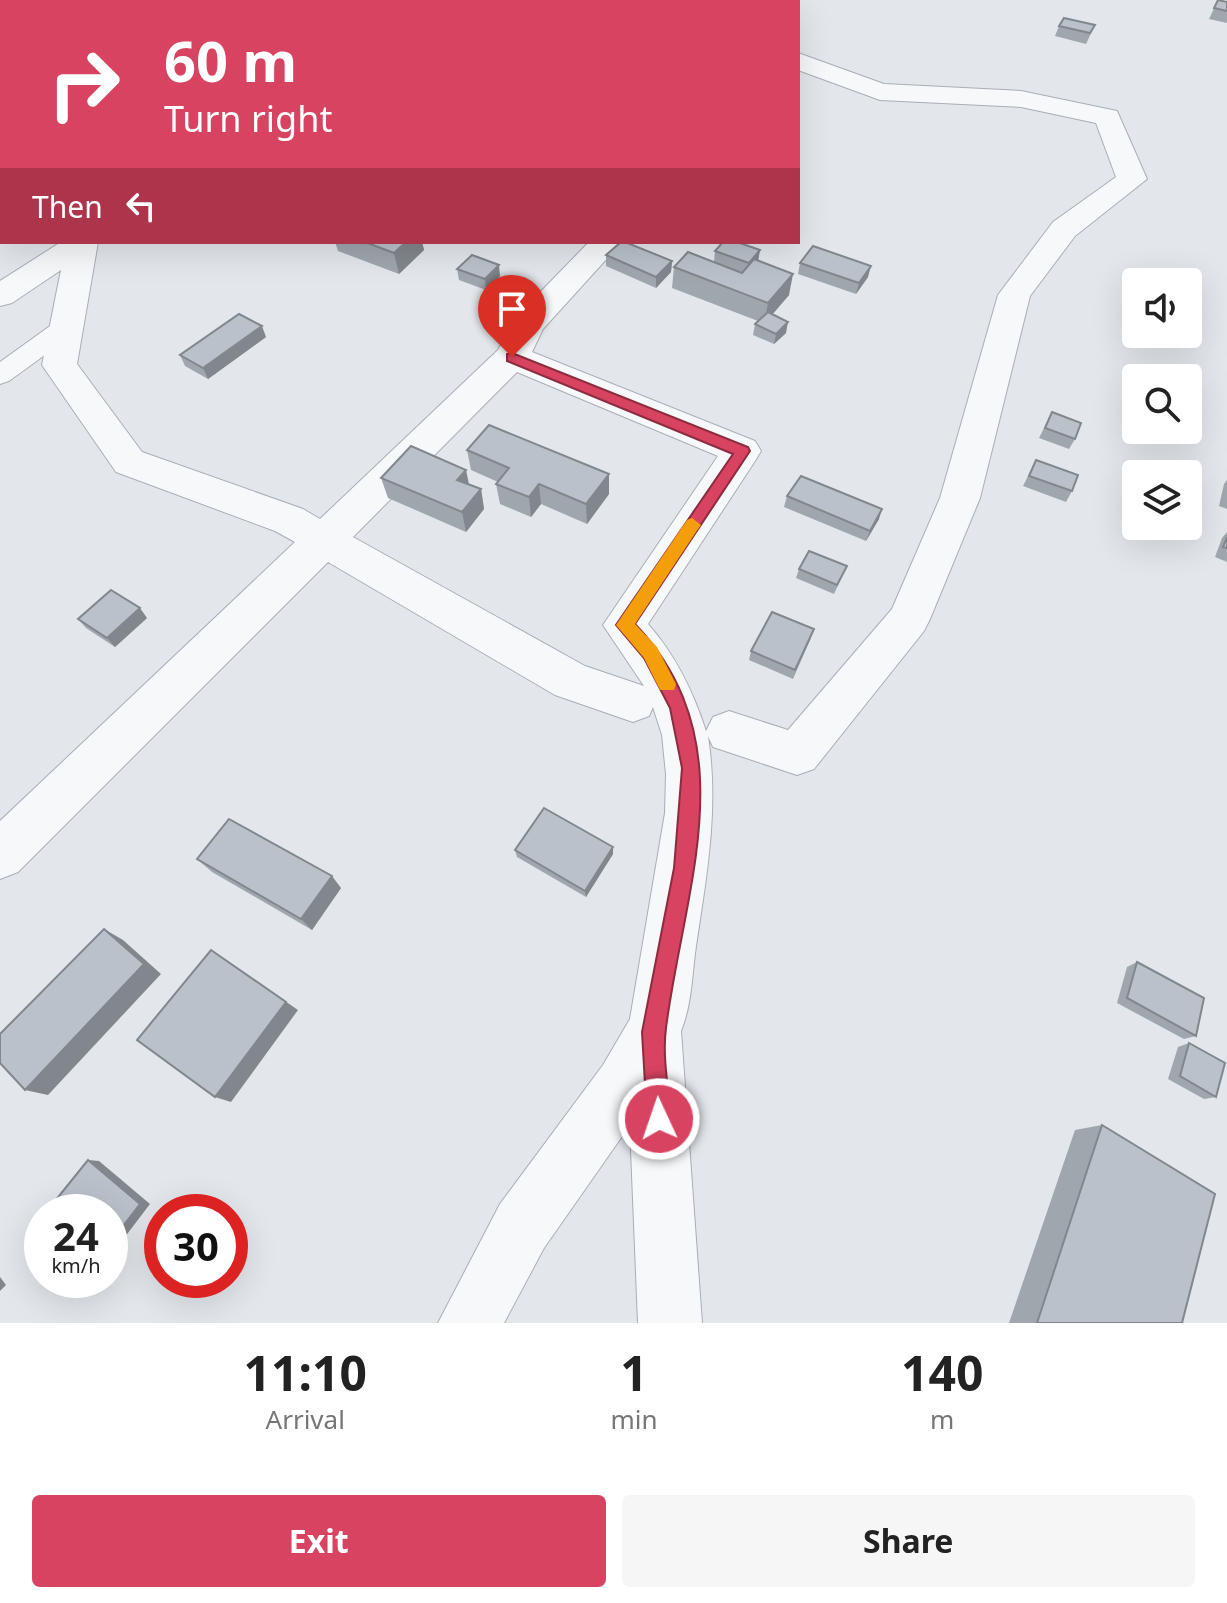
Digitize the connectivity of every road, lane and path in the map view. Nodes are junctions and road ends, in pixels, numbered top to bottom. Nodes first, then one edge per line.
1 (800, 62) edge
2 (79, 244) edge
3 (82, 244) edge
4 (604, 244) edge
5 (0, 296) edge
6 (66, 327) junction
7 (512, 357) junction
8 (0, 375) edge
9 (324, 540) junction
10 (633, 702) dead end
11 (729, 732) dead end
12 (0, 855) edge
13 (654, 1032) junction
14 (470, 1323) edge
15 (670, 1323) edge

1 - 11 street
2 - 5 street
3 - 6 street
4 - 7 street
6 - 8 lane
6 - 9 street
7 - 9 street
7 - 13 street
9 - 10 street
9 - 12 street
13 - 14 street
13 - 15 street

